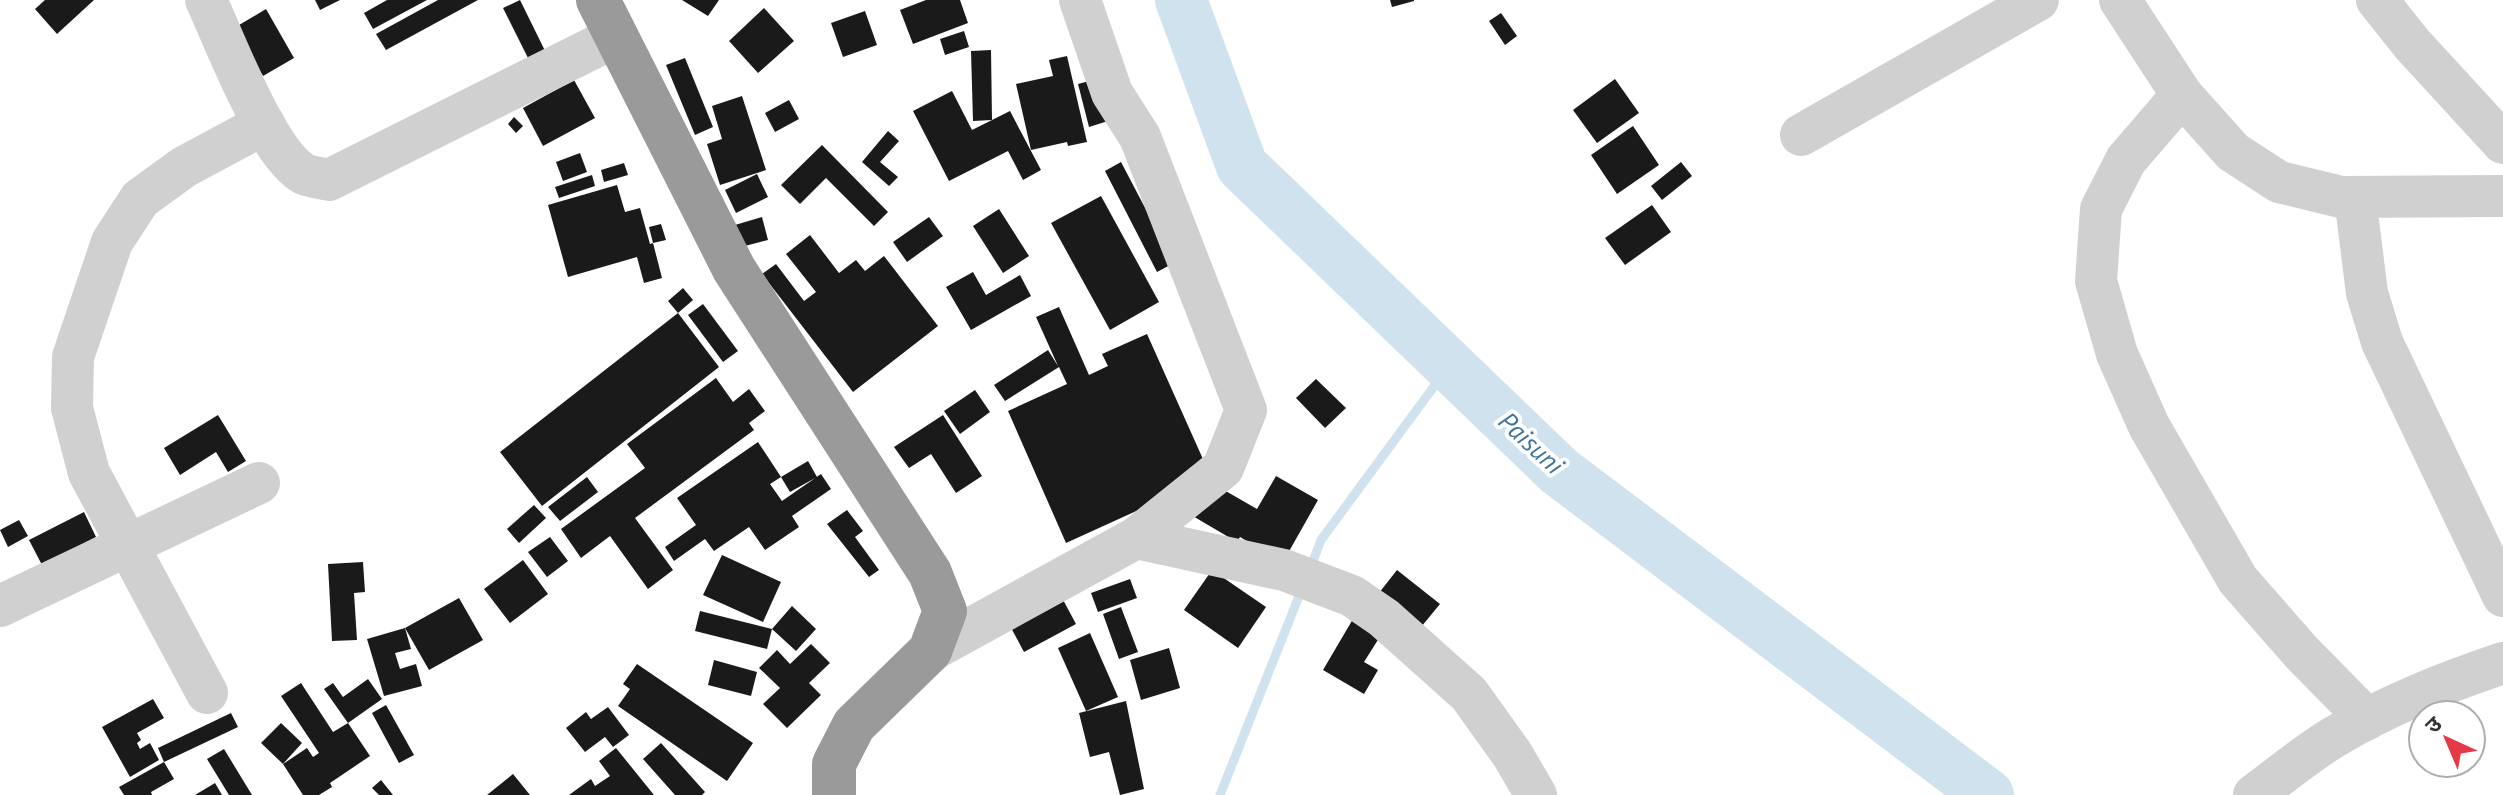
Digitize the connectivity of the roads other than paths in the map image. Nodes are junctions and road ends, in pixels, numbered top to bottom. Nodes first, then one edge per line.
1 (206, 0) edge
2 (1080, 0) edge
3 (2038, 0) edge
4 (2120, 0) edge
5 (2377, 0) edge
6 (606, 18) edge
7 (2182, 95) junction
8 (264, 124) junction
9 (1801, 135) dead end
10 (2503, 143) edge
11 (2503, 196) edge
12 (2355, 197) junction
13 (259, 483) dead end
14 (1136, 538) junction
15 (128, 547) junction
16 (2503, 596) edge
17 (0, 606) edge
18 (930, 651) junction
19 (2503, 663) edge
20 (207, 693) dead end
21 (2367, 719) junction
22 (834, 795) edge
23 (1536, 795) edge
24 (2254, 795) edge

1 - 8 street
2 - 14 street
3 - 9 street
4 - 7 street
5 - 10 street
6 - 8 street
6 - 18 highway
7 - 12 street
7 - 21 street
8 - 15 street
11 - 12 street
12 - 16 street
13 - 15 street
14 - 18 street
14 - 23 street
15 - 17 street
15 - 20 street
18 - 22 highway
19 - 21 street
21 - 24 street

